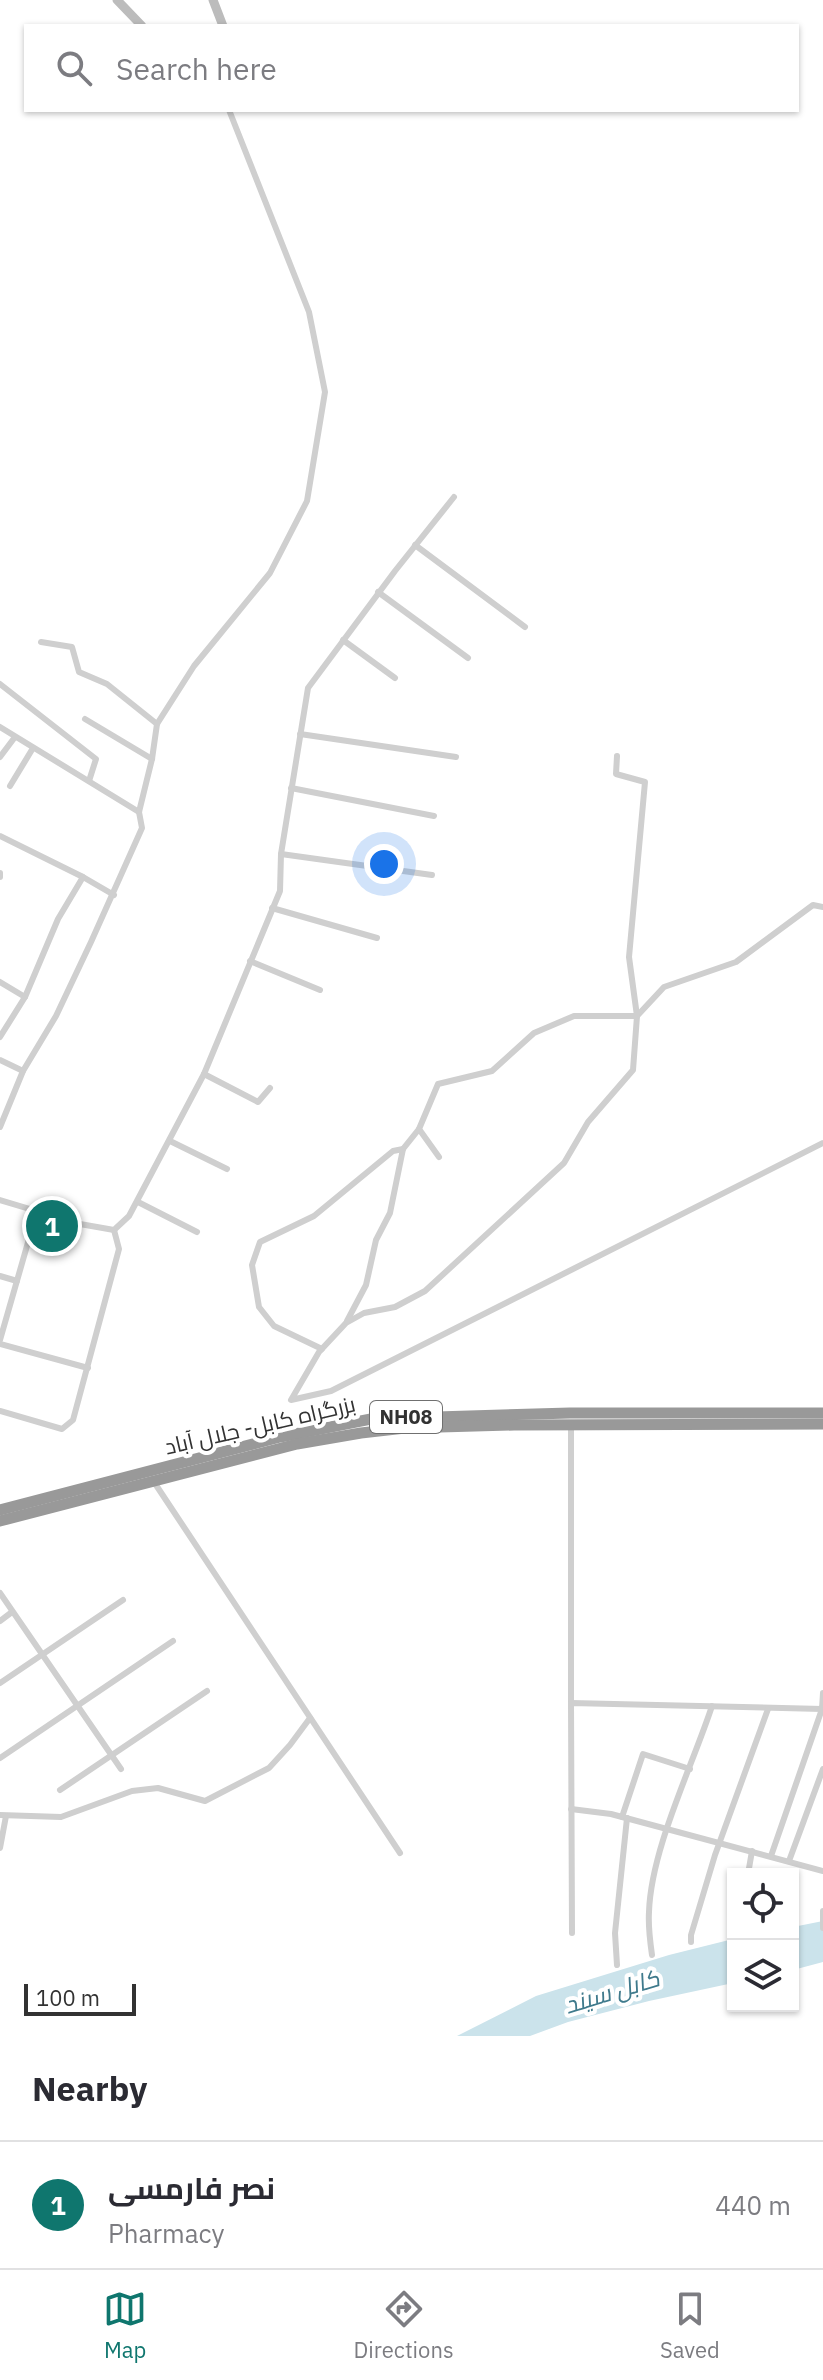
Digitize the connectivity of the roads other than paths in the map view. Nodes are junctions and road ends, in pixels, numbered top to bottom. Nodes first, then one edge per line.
1 (117, 0) edge
2 (213, 0) edge
3 (140, 24) edge
4 (222, 24) edge
5 (230, 112) edge
6 (454, 497) dead end
7 (415, 545) junction
8 (378, 592) junction
9 (525, 627) dead end
10 (343, 640) junction
11 (41, 642) dead end
12 (468, 658) dead end
13 (395, 678) dead end
14 (0, 684) edge
15 (85, 719) dead end
16 (157, 724) junction
17 (0, 727) edge
18 (300, 734) junction
19 (15, 737) junction
20 (33, 748) junction
21 (617, 756) dead end
22 (0, 757) edge
23 (456, 757) dead end
24 (152, 759) junction
25 (89, 781) junction
26 (10, 786) dead end
27 (291, 788) junction
28 (139, 812) junction
29 (434, 816) dead end
30 (0, 836) edge
31 (281, 854) junction
32 (432, 875) dead end
33 (83, 877) junction
34 (114, 895) junction
35 (823, 907) edge
36 (272, 908) junction
37 (377, 938) dead end
38 (250, 961) junction
39 (0, 982) edge
40 (320, 990) dead end
41 (25, 997) junction
42 (637, 1016) junction
43 (0, 1037) edge
44 (0, 1060) edge
45 (23, 1071) junction
46 (204, 1074) junction
47 (270, 1088) dead end
48 (3, 1112) edge
49 (0, 1127) edge
50 (419, 1129) junction
51 (170, 1141) junction
52 (823, 1143) edge
53 (403, 1149) junction
54 (439, 1157) dead end
55 (227, 1169) dead end
56 (0, 1200) edge
57 (138, 1202) junction
58 (37, 1211) junction
59 (114, 1230) junction
60 (197, 1232) dead end
61 (0, 1276) edge
62 (17, 1281) junction
63 (346, 1323) junction
64 (0, 1342) edge
65 (322, 1349) junction
66 (88, 1368) junction
67 (0, 1411) edge
68 (823, 1413) edge
69 (823, 1424) edge
70 (571, 1426) junction
71 (151, 1476) junction
72 (0, 1510) edge
73 (0, 1521) edge
74 (0, 1593) edge
75 (123, 1600) dead end
76 (12, 1612) junction
77 (0, 1621) edge
78 (173, 1641) dead end
79 (43, 1654) junction
80 (0, 1683) edge
81 (207, 1691) dead end
82 (823, 1693) edge
83 (571, 1703) junction
84 (77, 1704) junction
85 (712, 1706) junction
86 (768, 1709) junction
87 (822, 1709) edge
88 (310, 1718) junction
89 (112, 1756) junction
90 (0, 1758) edge
91 (121, 1769) dead end
92 (690, 1769) junction
93 (823, 1769) edge
94 (60, 1790) dead end
95 (571, 1809) junction
96 (3, 1816) edge
97 (625, 1818) junction
98 (667, 1829) junction
99 (719, 1843) junction
100 (0, 1848) edge
101 (752, 1851) junction
102 (400, 1853) dead end
103 (771, 1856) junction
104 (789, 1861) junction
105 (749, 1868) edge
106 (823, 1871) edge
107 (823, 1911) edge
108 (822, 1919) edge
109 (823, 1928) edge
110 (572, 1933) dead end
111 (691, 1942) dead end
112 (652, 1955) dead end
113 (617, 1965) dead end

1 - 3 street
2 - 4 street
5 - 16 street
6 - 7 street
7 - 8 street
7 - 9 street
8 - 10 street
8 - 12 street
10 - 13 street
10 - 18 street
11 - 16 street
14 - 25 street
15 - 24 street
16 - 24 street
17 - 19 street
18 - 23 street
18 - 27 street
19 - 20 street
19 - 22 street
20 - 25 street
20 - 26 street
21 - 42 street
24 - 28 street
25 - 28 street
27 - 29 street
27 - 31 street
28 - 34 street
30 - 33 street
31 - 32 street
31 - 36 street
33 - 34 street
33 - 41 street
34 - 45 street
35 - 42 street
36 - 37 street
36 - 38 street
38 - 40 street
38 - 46 street
39 - 41 street
41 - 43 street
42 - 50 street
42 - 63 street
44 - 45 street
45 - 48 street
46 - 47 street
46 - 51 street
48 - 49 street
50 - 53 street
50 - 54 street
51 - 55 street
51 - 57 street
52 - 65 street
53 - 63 street
53 - 65 street
56 - 58 street
57 - 59 street
57 - 60 street
58 - 59 street
58 - 62 street
59 - 66 street
61 - 62 street
62 - 64 street
63 - 65 street
64 - 66 street
66 - 67 street
68 - 71 highway, بزرگراه کابل- جلال آباد / NH08
69 - 70 highway, بزرگراه کابل- جلال آباد / NH08
70 - 71 highway, بزرگراه کابل- جلال آباد / NH08
70 - 83 street
71 - 72 highway, بزرگراه کابل- جلال آباد / NH08
71 - 73 highway, بزرگراه کابل- جلال آباد / NH08
71 - 88 street
74 - 76 street
75 - 79 street
76 - 77 street
76 - 79 street
78 - 84 street
79 - 80 street
79 - 84 street
81 - 89 street
82 - 87 street
83 - 85 street
83 - 95 street
84 - 89 street
84 - 90 street
85 - 86 street
85 - 92 street
86 - 87 street
86 - 99 street
87 - 103 street
88 - 96 street
88 - 102 street
89 - 91 street
89 - 94 street
92 - 97 street
92 - 98 street
93 - 104 street
95 - 97 street
95 - 110 street
96 - 100 street
97 - 98 street
97 - 113 street
98 - 99 street
98 - 112 street
99 - 101 street
99 - 111 street
101 - 103 street
101 - 105 street
103 - 104 street
104 - 106 street
107 - 108 street
108 - 109 street

